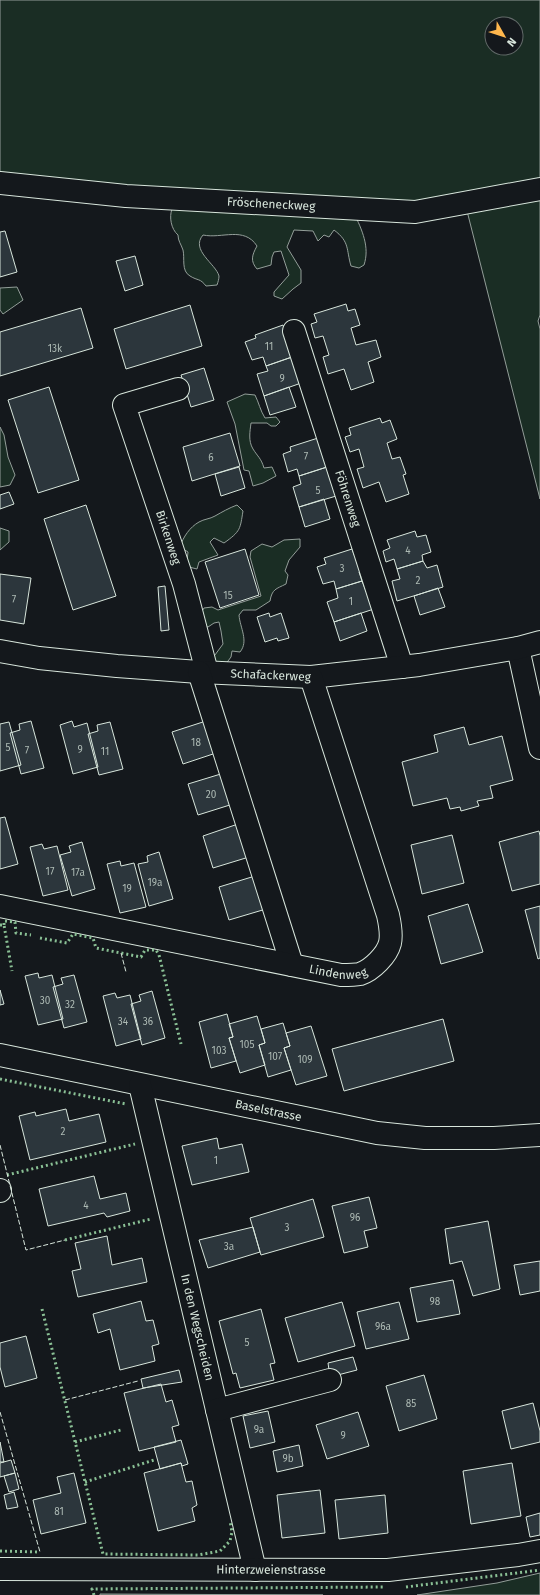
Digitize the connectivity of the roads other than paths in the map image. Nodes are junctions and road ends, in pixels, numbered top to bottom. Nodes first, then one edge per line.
1 (0, 183) edge
2 (540, 189) edge
3 (294, 331) dead end
4 (178, 389) dead end
5 (540, 642) edge
6 (518, 648) junction
7 (0, 651) edge
8 (402, 667) junction
9 (203, 672) junction
10 (311, 677) junction
11 (540, 748) edge
12 (0, 906) edge
13 (292, 965) junction
14 (0, 1055) edge
15 (140, 1085) junction
16 (540, 1135) edge
17 (330, 1380) dead end
18 (217, 1410) junction
19 (540, 1550) edge
20 (0, 1569) edge
21 (255, 1570) junction

1 - 2 street, Fröscheneckweg
3 - 8 street, Föhrenweg
4 - 9 street, Birkenweg
5 - 6 street, Schafackerweg
6 - 8 street, Schafackerweg
6 - 11 street
7 - 9 street, Schafackerweg
8 - 10 street, Schafackerweg
9 - 10 street, Schafackerweg
9 - 13 street, Birkenweg
10 - 13 street, Lindenweg
12 - 13 street, Lindenweg
14 - 15 street, Baselstrasse
15 - 16 street, Baselstrasse
15 - 18 street, In den Wegscheiden
17 - 18 street
18 - 21 street, In den Wegscheiden
19 - 21 street, Hinterzweienstrasse
20 - 21 street, Hinterzweienstrasse

